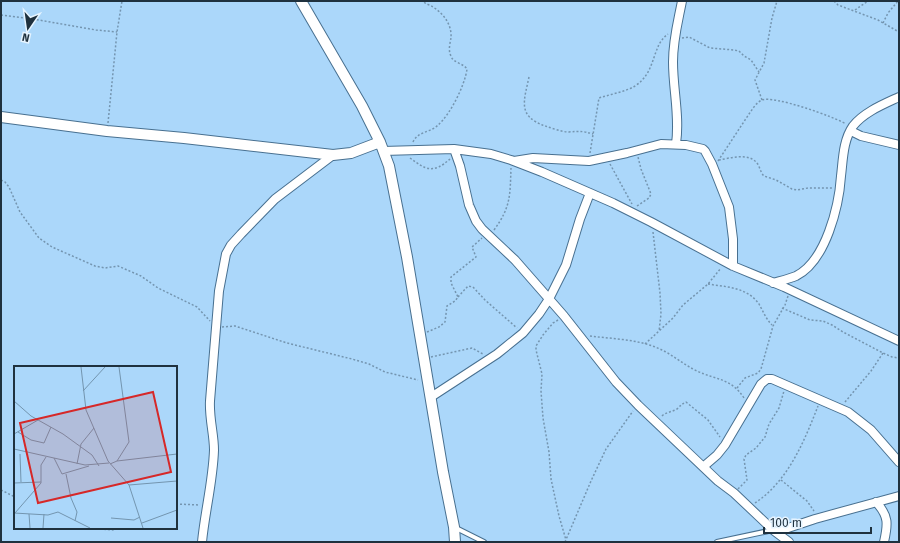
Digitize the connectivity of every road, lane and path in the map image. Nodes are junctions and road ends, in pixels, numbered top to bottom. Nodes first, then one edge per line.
1 (122, 1) edge
2 (301, 1) edge
3 (422, 1) edge
4 (682, 1) edge
5 (777, 1) edge
6 (834, 1) edge
7 (868, 1) edge
8 (898, 1) edge
9 (854, 11) junction
10 (1, 15) edge
11 (883, 23) junction
12 (676, 28) junction
13 (117, 32) junction
14 (899, 32) edge
15 (674, 43) junction
16 (759, 72) junction
17 (529, 77) dead end
18 (899, 96) edge
19 (762, 100) junction
20 (1, 117) edge
21 (107, 131) junction
22 (851, 131) junction
23 (593, 134) junction
24 (676, 144) junction
25 (899, 145) edge
26 (382, 147) junction
27 (398, 150) junction
28 (411, 150) junction
29 (638, 150) junction
30 (455, 152) junction
31 (333, 155) junction
32 (607, 157) junction
33 (719, 160) junction
34 (513, 161) junction
35 (589, 161) junction
36 (714, 168) junction
37 (1, 180) edge
38 (841, 187) junction
39 (590, 193) junction
40 (652, 222) junction
41 (488, 235) junction
42 (730, 264) junction
43 (773, 283) junction
44 (708, 284) junction
45 (789, 290) junction
46 (458, 297) junction
47 (549, 299) junction
48 (782, 308) junction
49 (564, 316) junction
50 (773, 326) junction
51 (216, 328) junction
52 (659, 331) junction
53 (523, 333) junction
54 (419, 334) junction
55 (580, 335) junction
56 (899, 341) edge
57 (645, 344) junction
58 (883, 353) junction
59 (493, 357) junction
60 (424, 358) junction
61 (899, 358) edge
62 (428, 382) junction
63 (786, 385) junction
64 (736, 388) junction
65 (430, 397) junction
66 (820, 400) junction
67 (638, 405) junction
68 (748, 406) junction
69 (840, 409) junction
70 (657, 423) junction
71 (725, 445) junction
72 (899, 462) edge
73 (703, 467) junction
74 (781, 480) junction
75 (1, 490) edge
76 (734, 492) junction
77 (14, 496) edge
78 (899, 496) edge
79 (876, 502) junction
80 (177, 504) edge
81 (207, 505) junction
82 (750, 507) junction
83 (815, 519) junction
84 (454, 527) junction
85 (102, 529) edge
86 (116, 529) edge
87 (774, 531) junction
88 (566, 541) edge
89 (202, 542) edge
90 (455, 542) edge
91 (484, 542) edge
92 (717, 542) edge
93 (789, 542) edge
94 (884, 542) edge

1 - 13 path
2 - 26 street
3 - 28 path
4 - 12 street
5 - 16 path
6 - 9 path
7 - 9 path
8 - 11 path
9 - 11 path
10 - 13 path
11 - 14 path
12 - 15 street
12 - 23 path
13 - 21 path
15 - 16 path
15 - 24 street
16 - 19 path
17 - 23 path
18 - 22 street
19 - 22 path
19 - 33 path
20 - 21 street
21 - 31 street
22 - 25 street
22 - 38 street
23 - 35 path
24 - 29 street
24 - 36 street
26 - 27 street
26 - 31 street
26 - 54 street
27 - 28 street
27 - 30 path
28 - 30 street
29 - 32 street
29 - 32 path
30 - 34 street
30 - 41 street
31 - 51 street
32 - 35 street
33 - 36 path
33 - 38 path
34 - 35 street
34 - 39 street
34 - 41 path
36 - 42 street
37 - 51 path
38 - 43 street
39 - 40 street
39 - 47 street
40 - 42 street
40 - 52 path
41 - 46 path
41 - 47 street
42 - 43 street
42 - 44 path
43 - 45 street
44 - 50 path
44 - 52 path
45 - 48 path
45 - 56 street
46 - 53 path
46 - 54 path
47 - 49 street
47 - 53 street
48 - 50 path
48 - 58 path
49 - 55 street
49 - 88 path
50 - 64 path
51 - 62 path
51 - 81 street
52 - 57 path
53 - 59 street
54 - 60 street
55 - 57 path
55 - 67 street
57 - 64 path
58 - 61 path
58 - 69 path
59 - 60 path
59 - 65 street
60 - 62 street
62 - 65 street
63 - 66 street
63 - 68 street
63 - 76 path
64 - 68 path
65 - 84 street
66 - 69 street
66 - 74 path
67 - 70 street
67 - 88 path
68 - 71 street
69 - 72 street
70 - 71 path
70 - 73 street
71 - 73 street
73 - 76 street
74 - 82 path
74 - 83 path
75 - 77 path
76 - 82 street
78 - 79 street
79 - 83 street
79 - 94 street
80 - 81 path
81 - 89 street
82 - 87 street
83 - 87 street
84 - 90 street
84 - 91 lane
85 - 86 path
87 - 92 lane
87 - 93 street

